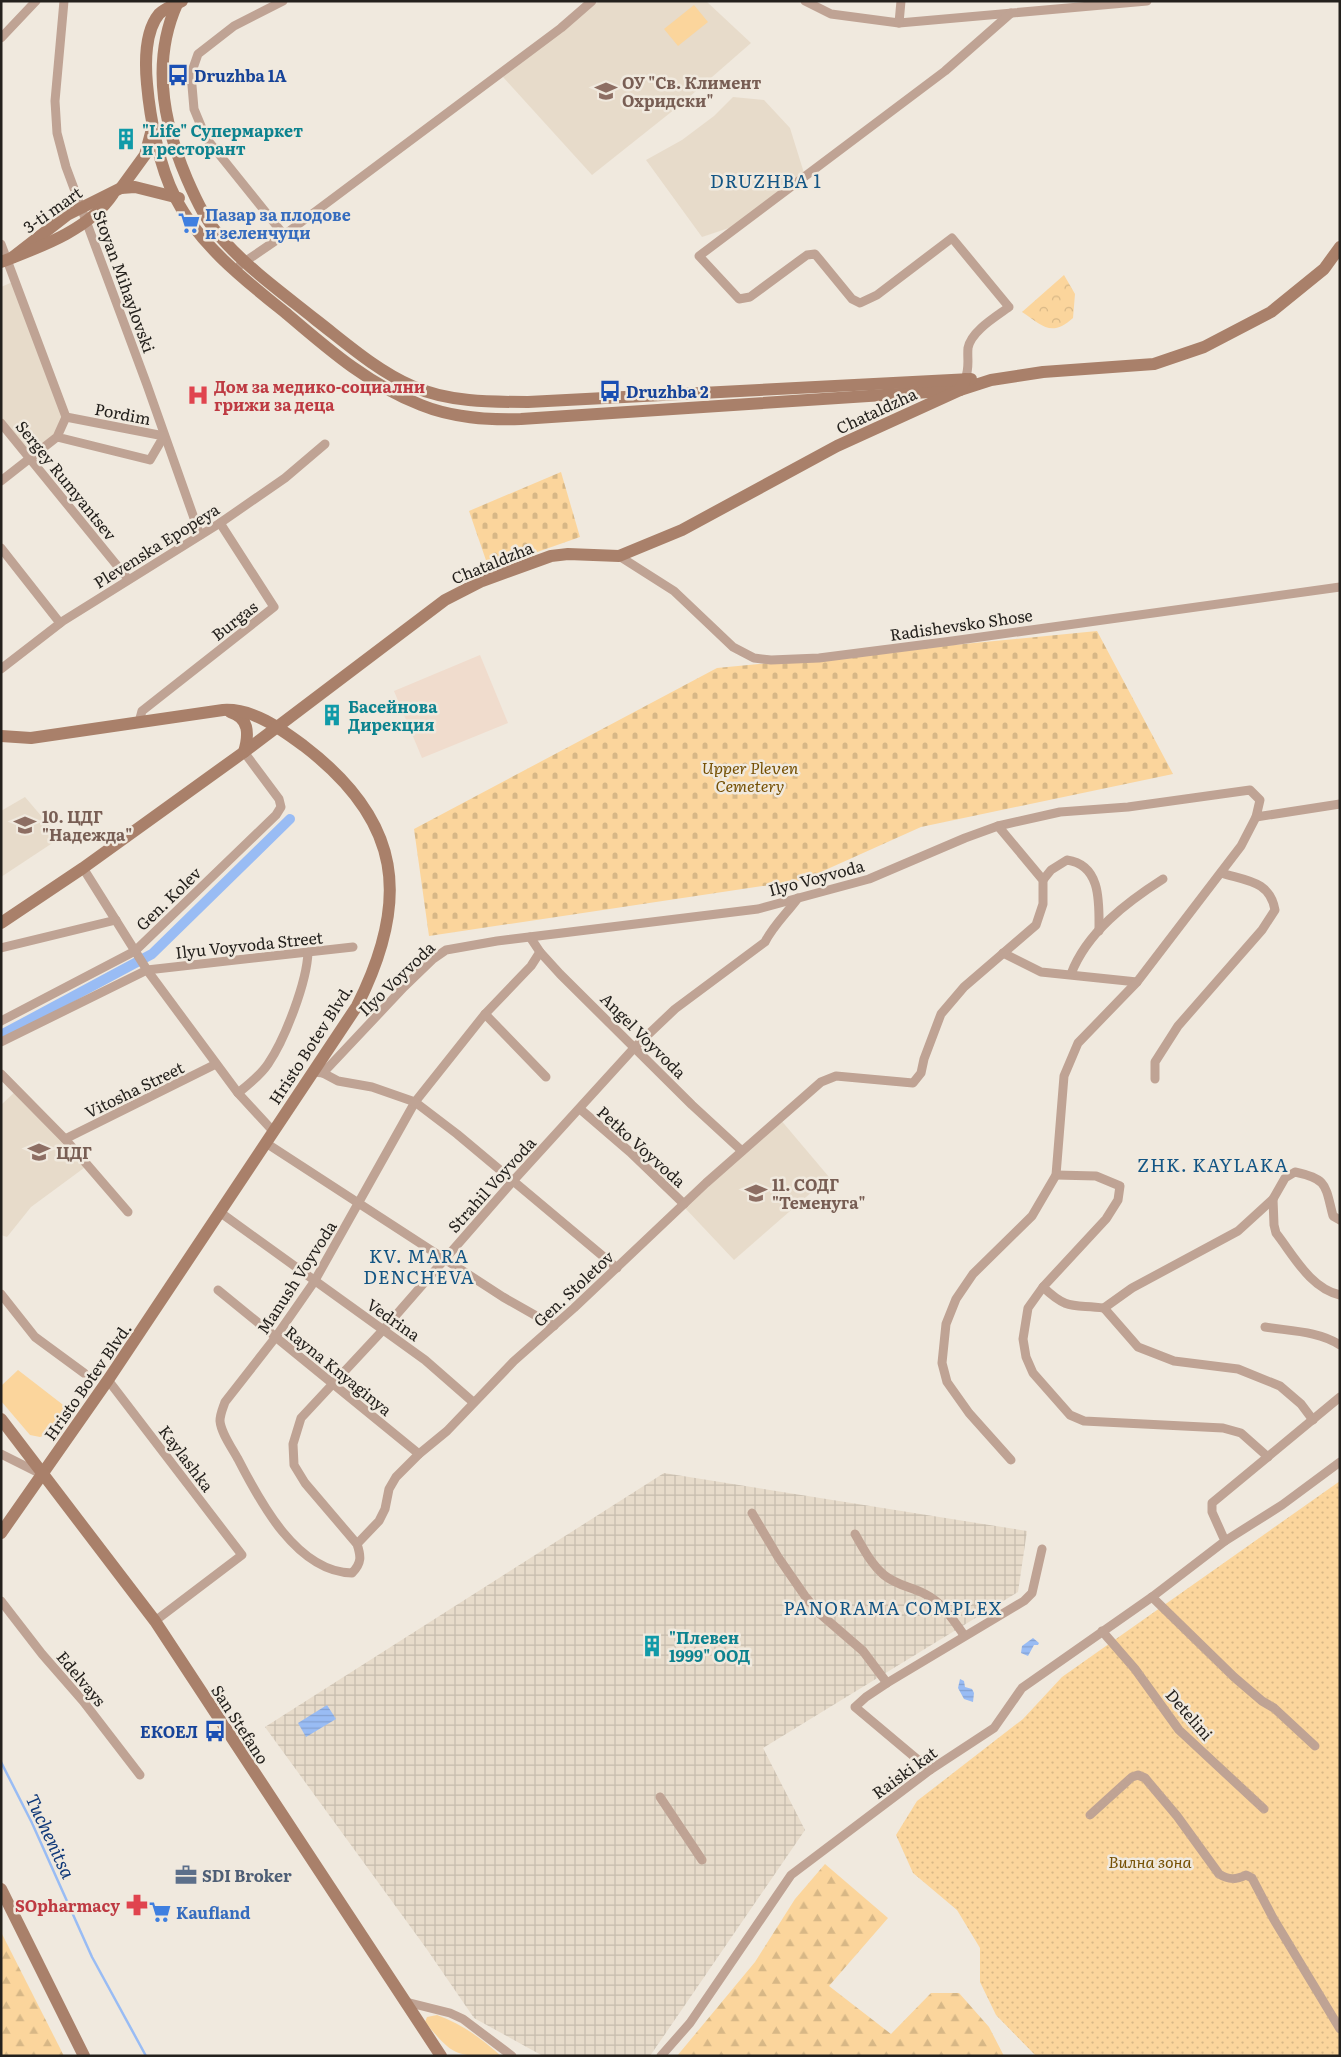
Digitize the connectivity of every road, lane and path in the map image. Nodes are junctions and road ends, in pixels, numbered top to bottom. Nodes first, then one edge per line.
1 (36, 1) edge
2 (64, 1) edge
3 (283, 1) edge
4 (592, 1) edge
5 (805, 1) edge
6 (902, 1) edge
7 (1147, 1) edge
8 (180, 2) edge
9 (1081, 4) edge
10 (1011, 12) junction
11 (899, 23) junction
12 (1, 38) edge
13 (161, 87) junction
14 (152, 128) junction
15 (117, 191) junction
16 (174, 196) junction
17 (81, 206) junction
18 (199, 206) junction
19 (86, 220) junction
20 (284, 235) junction
21 (1, 244) edge
22 (1340, 247) edge
23 (7, 259) edge
24 (245, 261) junction
25 (233, 269) junction
26 (962, 384) junction
27 (66, 417) junction
28 (1, 424) edge
29 (164, 436) junction
30 (57, 437) junction
31 (325, 444) dead end
32 (30, 458) junction
33 (1, 481) edge
34 (220, 523) junction
35 (200, 535) junction
36 (1, 548) edge
37 (619, 556) junction
38 (128, 579) junction
39 (1340, 587) edge
40 (60, 623) junction
41 (1, 669) edge
42 (223, 710) junction
43 (139, 722) junction
44 (276, 727) junction
45 (1, 736) edge
46 (244, 752) junction
47 (1340, 804) edge
48 (1256, 818) junction
49 (998, 826) junction
50 (83, 868) junction
51 (1221, 873) junction
52 (1164, 879) dead end
53 (1043, 880) junction
54 (798, 898) junction
55 (116, 920) junction
56 (1, 923) edge
57 (1099, 932) junction
58 (530, 937) junction
59 (1, 948) edge
60 (353, 948) dead end
61 (308, 952) junction
62 (540, 952) junction
63 (1002, 953) junction
64 (141, 960) junction
65 (1071, 974) junction
66 (1137, 982) junction
67 (485, 1014) junction
68 (1, 1021) edge
69 (1, 1042) edge
70 (635, 1047) junction
71 (216, 1064) junction
72 (318, 1073) junction
73 (1, 1074) edge
74 (546, 1077) dead end
75 (1155, 1079) dead end
76 (238, 1094) junction
77 (415, 1102) junction
78 (580, 1109) junction
79 (273, 1132) junction
80 (65, 1139) junction
81 (266, 1143) junction
82 (742, 1151) junction
83 (1056, 1175) junction
84 (512, 1181) junction
85 (1273, 1200) junction
86 (360, 1202) junction
87 (684, 1204) junction
88 (128, 1212) dead end
89 (220, 1213) junction
90 (1340, 1220) edge
91 (445, 1260) junction
92 (617, 1268) junction
93 (314, 1282) junction
94 (1042, 1287) junction
95 (218, 1290) dead end
96 (1, 1294) edge
97 (1340, 1295) edge
98 (1104, 1308) junction
99 (554, 1326) junction
100 (1265, 1328) dead end
101 (383, 1330) junction
102 (276, 1338) junction
103 (1340, 1345) edge
104 (84, 1373) dead end
105 (108, 1380) junction
106 (333, 1384) junction
107 (1340, 1397) edge
108 (473, 1402) junction
109 (1, 1419) edge
110 (1313, 1420) junction
111 (1, 1454) edge
112 (419, 1454) junction
113 (1268, 1456) junction
114 (1011, 1460) dead end
115 (1340, 1462) edge
116 (42, 1475) junction
117 (752, 1513) dead end
118 (1, 1533) edge
119 (855, 1534) dead end
120 (1225, 1541) junction
121 (357, 1544) junction
122 (1042, 1549) dead end
123 (1152, 1597) junction
124 (1, 1601) edge
125 (155, 1621) junction
126 (1102, 1631) junction
127 (964, 1635) junction
128 (887, 1683) junction
129 (1315, 1746) dead end
130 (930, 1770) junction
131 (140, 1775) dead end
132 (660, 1797) dead end
133 (1264, 1810) dead end
134 (1090, 1815) dead end
135 (702, 1860) dead end
136 (1, 1889) edge
137 (406, 2002) junction
138 (1340, 2029) edge
139 (83, 2054) edge
140 (442, 2056) edge
141 (512, 2056) edge
142 (661, 2056) edge

1 - 12 street
2 - 17 street, Stoyan Mihaylovski
3 - 20 street
4 - 20 street
5 - 11 street
6 - 11 street
7 - 9 street
8 - 13 street
8 - 14 street
9 - 10 street
10 - 11 street
10 - 26 street
13 - 14 street
13 - 18 street
14 - 15 street
14 - 16 street
15 - 16 street
15 - 17 street, 3-ti mart
15 - 19 street, 3-ti mart
16 - 18 street
16 - 25 street
17 - 19 street, Stoyan Mihaylovski
17 - 23 street, 3-ti mart
18 - 24 street
19 - 23 street, 3-ti mart
19 - 29 street, Stoyan Mihaylovski
20 - 24 street
21 - 23 street
22 - 26 street
23 - 27 street
24 - 25 street
24 - 26 street
25 - 26 street
26 - 37 street, Chataldzha
27 - 29 street, Pordim
27 - 30 street
28 - 32 street, Sergey Rumyantsev
29 - 30 street, Pordim
29 - 35 street, Stoyan Mihaylovski
30 - 32 street
31 - 34 street, Plevenska Epopeya
32 - 33 street
32 - 38 street, Sergey Rumyantsev
34 - 35 street, Plevenska Epopeya
34 - 43 street, Burgas
35 - 38 street, Plevenska Epopeya
36 - 40 street
37 - 39 street, Radishevsko Shose
37 - 44 street, Chataldzha
38 - 40 street, Plevenska Epopeya
40 - 41 street, Plevenska Epopeya
42 - 43 street, Hristo Botev Blvd.
42 - 44 street, Hristo Botev Blvd.
42 - 46 street
43 - 45 street, Hristo Botev Blvd.
44 - 46 street, Chataldzha
44 - 72 street, Hristo Botev Blvd.
46 - 50 street, Chataldzha
46 - 64 street, Gen. Kolev
47 - 48 street
48 - 49 street, Ilyo Voyvoda
48 - 51 street
49 - 53 street
49 - 54 street, Ilyo Voyvoda
50 - 55 street
50 - 56 street, Chataldzha
51 - 66 street
51 - 75 street
52 - 57 street
53 - 57 street
53 - 63 street
54 - 58 street, Ilyo Voyvoda
54 - 70 street, Strahil Voyvoda
55 - 59 street
55 - 64 street
57 - 65 street
58 - 62 street, Angel Voyvoda
58 - 72 street, Ilyo Voyvoda
60 - 61 street, Ilyu Voyvoda Street
61 - 64 street, Ilyu Voyvoda Street
61 - 76 street
62 - 67 street, Manush Voyvoda
62 - 70 street, Angel Voyvoda
63 - 65 street
63 - 82 street, Gen. Stoletov
64 - 68 street, Gen. Kolev
64 - 69 street, Gen. Kolev
64 - 71 street
65 - 66 street
66 - 83 street
67 - 74 street
67 - 77 street, Manush Voyvoda
70 - 78 street, Strahil Voyvoda
70 - 82 street, Angel Voyvoda
71 - 76 street
71 - 80 street, Vitosha Street
72 - 77 street
72 - 79 street, Hristo Botev Blvd.
73 - 80 street
76 - 79 street
77 - 84 street
77 - 86 street, Manush Voyvoda
78 - 84 street, Strahil Voyvoda
78 - 87 street, Petko Voyvoda
79 - 81 street, Hristo Botev Blvd.
80 - 88 street
81 - 86 street
81 - 89 street, Hristo Botev Blvd.
82 - 87 street, Gen. Stoletov
83 - 94 street
83 - 114 street
84 - 91 street, Strahil Voyvoda
84 - 92 street
85 - 90 street
85 - 97 street
85 - 98 street
86 - 91 street
86 - 93 street, Manush Voyvoda
87 - 92 street, Gen. Stoletov
89 - 93 street, Vedrina
89 - 105 street, Hristo Botev Blvd.
91 - 99 street
91 - 101 street, Strahil Voyvoda
92 - 99 street, Gen. Stoletov
93 - 101 street, Vedrina
93 - 102 street, Manush Voyvoda
94 - 98 street
94 - 113 street
95 - 102 street, Rayna Knyaginya
96 - 104 street
98 - 110 street
99 - 108 street, Gen. Stoletov
100 - 103 street
101 - 106 street, Strahil Voyvoda
101 - 108 street, Vedrina
102 - 106 street, Rayna Knyaginya
102 - 121 street, Manush Voyvoda
105 - 116 street, Hristo Botev Blvd.
105 - 125 street, Kaylashka
106 - 112 street, Rayna Knyaginya
106 - 121 street, Strahil Voyvoda
107 - 110 street
108 - 112 street, Gen. Stoletov
109 - 116 street, San Stefano
110 - 113 street
111 - 116 street
112 - 121 street, Gen. Stoletov
113 - 120 street
115 - 120 street, Raiski kat
116 - 118 street, Hristo Botev Blvd.
116 - 125 street, San Stefano
117 - 128 street
119 - 127 street
120 - 123 street, Raiski kat
122 - 127 street
123 - 126 street, Raiski kat
123 - 129 street
124 - 131 street, Edelvays
125 - 137 street, San Stefano
126 - 130 street, Raiski kat
126 - 133 street, Detelini
127 - 128 street
128 - 130 street
130 - 142 street, Raiski kat
132 - 135 street
134 - 138 street
136 - 139 street
137 - 140 street, San Stefano
137 - 141 street

